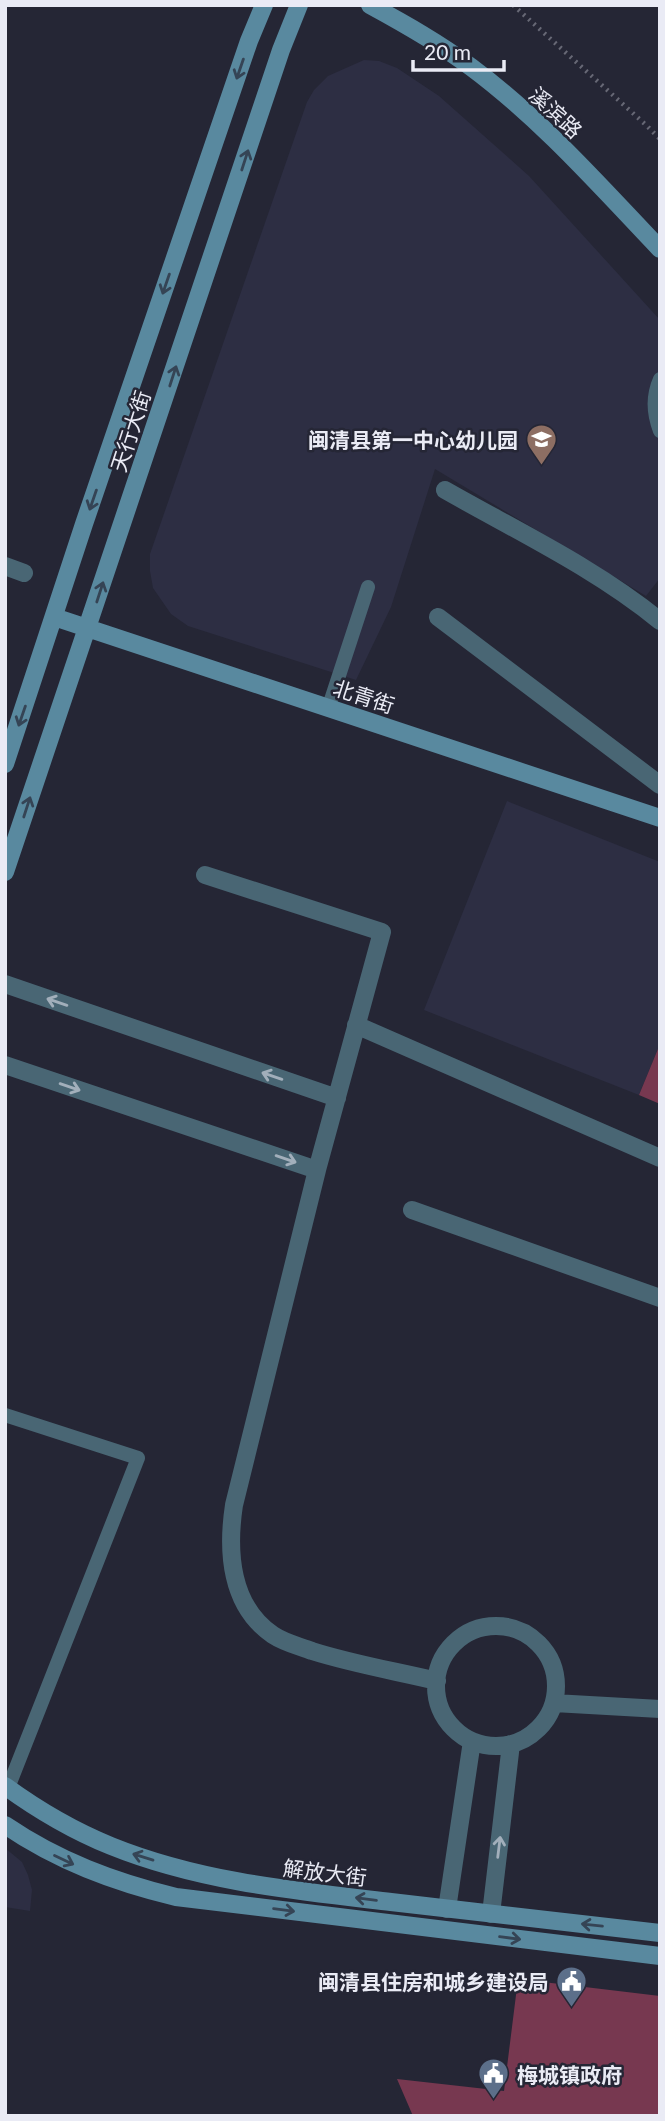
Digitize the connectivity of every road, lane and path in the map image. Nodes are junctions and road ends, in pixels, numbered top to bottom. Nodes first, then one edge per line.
1 (264, 5) edge
2 (299, 5) edge
3 (370, 5) edge
4 (513, 5) edge
5 (660, 139) edge
6 (660, 249) edge
7 (660, 379) edge
8 (660, 431) edge
9 (445, 490) dead end
10 (5, 566) edge
11 (24, 573) dead end
12 (368, 587) dead end
13 (54, 617) junction
14 (438, 617) dead end
15 (660, 621) edge
16 (88, 628) junction
17 (328, 709) junction
18 (5, 764) edge
19 (660, 785) edge
20 (660, 818) edge
21 (5, 872) edge
22 (205, 875) dead end
23 (5, 984) edge
24 (356, 1025) junction
25 (5, 1065) edge
26 (337, 1098) junction
27 (660, 1158) edge
28 (317, 1170) junction
29 (412, 1210) dead end
30 (660, 1298) edge
31 (5, 1416) edge
32 (437, 1681) junction
33 (554, 1703) junction
34 (660, 1709) edge
35 (472, 1741) junction
36 (511, 1744) junction
37 (6, 1787) edge
38 (5, 1825) edge
39 (447, 1909) junction
40 (491, 1914) junction
41 (660, 1933) edge
42 (660, 1956) edge

1 -> 13 main road
16 -> 2 main road, 天行大街
3 - 6 main road, 溪滨路
4 - 5 path
7 - 8 lane
9 - 15 street
10 - 11 street
12 - 17 lane
13 - 16 main road, 北青街
13 -> 18 main road
14 - 19 street
16 - 17 main road, 北青街
21 -> 16 main road, 天行大街
17 - 20 main road, 北青街
22 - 24 street
26 -> 23 street
24 - 26 street
24 - 27 street
25 -> 28 street
26 - 28 street
28 - 32 street
29 - 30 street
31 - 37 lane
32 - 33 street
32 - 35 street
33 - 34 street
33 - 36 street
35 - 36 street
35 - 39 street
40 -> 36 street
39 -> 37 main road, 解放大街
38 -> 42 main road, 解放大街
39 - 40 main road, 解放大街
41 -> 40 main road, 解放大街

